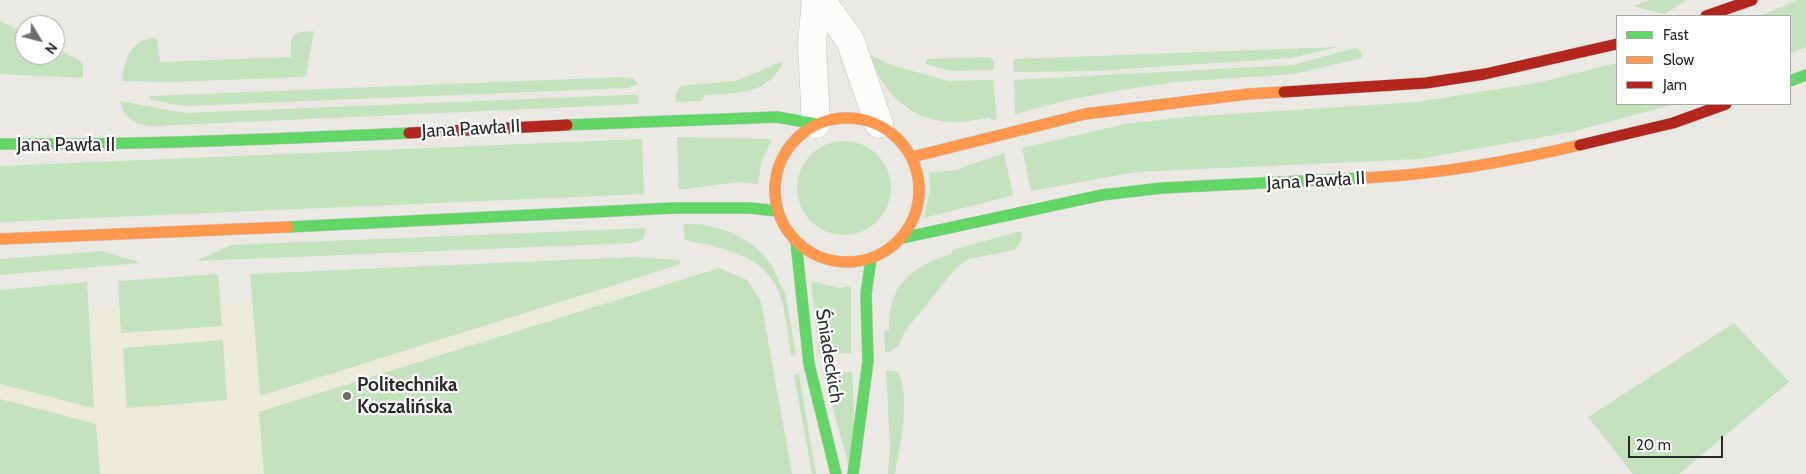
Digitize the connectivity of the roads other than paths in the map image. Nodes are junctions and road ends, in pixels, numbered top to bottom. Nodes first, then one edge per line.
1 (816, 0) edge
2 (821, 0) edge
3 (1752, 0) edge
4 (1709, 15) edge
5 (1616, 44) edge
6 (1806, 75) edge
7 (1791, 81) edge
8 (1723, 105) edge
9 (816, 124) junction
10 (879, 124) junction
11 (0, 144) edge
12 (912, 156) junction
13 (778, 210) junction
14 (902, 238) junction
15 (0, 239) edge
16 (796, 242) junction
17 (871, 259) junction
18 (836, 474) edge
19 (853, 474) edge

1 - 9 street
2 - 10 street
3 - 4 main road
5 - 12 main road
6 - 7 main road
8 - 14 main road, Jana Pawła II
9 - 10 main road
9 - 11 main road, Jana Pawła II
9 - 13 main road
10 - 12 main road
12 - 14 main road
13 - 15 main road
13 - 16 main road
14 - 17 main road
16 - 17 main road
16 - 18 main road, Śniadeckich
17 - 19 main road, Śniadeckich

